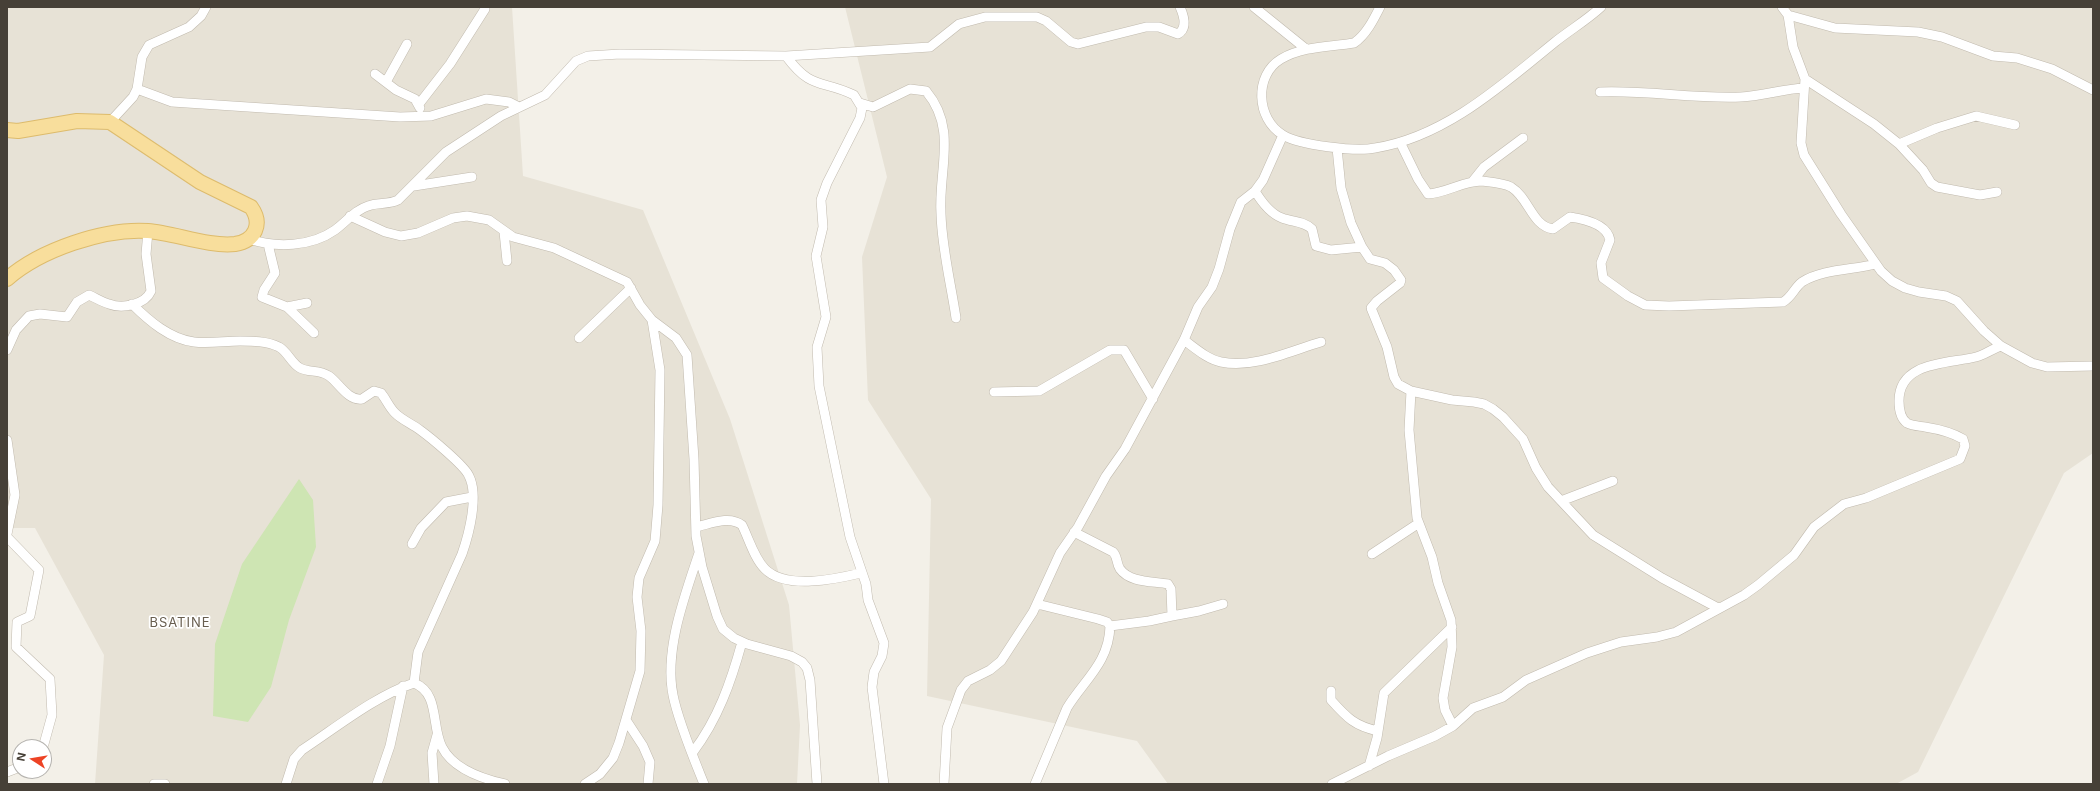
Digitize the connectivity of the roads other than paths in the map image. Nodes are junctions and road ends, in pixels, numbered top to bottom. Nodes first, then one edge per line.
1 (206, 7) edge
2 (1180, 7) edge
3 (1254, 7) edge
4 (1380, 7) edge
5 (1601, 7) edge
6 (485, 9) dead end
7 (1785, 11) edge
8 (407, 44) dead end
9 (1306, 49) junction
10 (786, 56) junction
11 (375, 74) dead end
12 (386, 82) junction
13 (1805, 83) junction
14 (137, 90) junction
15 (2093, 90) edge
16 (1600, 92) dead end
17 (860, 103) junction
18 (419, 104) junction
19 (520, 107) junction
20 (419, 116) junction
21 (110, 122) junction
22 (2015, 125) dead end
23 (7, 130) edge
24 (1283, 135) junction
25 (1523, 138) dead end
26 (1400, 142) junction
27 (1899, 144) junction
28 (1337, 148) junction
29 (472, 177) dead end
30 (1472, 182) junction
31 (414, 186) junction
32 (1255, 191) junction
33 (1997, 192) dead end
34 (350, 216) junction
35 (148, 231) junction
36 (504, 232) junction
37 (249, 239) junction
38 (268, 244) junction
39 (1362, 247) junction
40 (507, 261) dead end
41 (1876, 264) junction
42 (7, 279) edge
43 (631, 288) junction
44 (307, 303) dead end
45 (132, 304) junction
46 (287, 307) junction
47 (956, 318) dead end
48 (652, 320) junction
49 (314, 333) dead end
50 (579, 338) dead end
51 (1184, 340) junction
52 (1321, 342) dead end
53 (2001, 346) junction
54 (7, 350) edge
55 (2093, 366) edge
56 (1411, 391) junction
57 (994, 392) dead end
58 (1153, 399) junction
59 (7, 440) edge
60 (1613, 481) dead end
61 (472, 497) junction
62 (1562, 501) junction
63 (1419, 523) junction
64 (696, 527) junction
65 (1074, 532) junction
66 (7, 536) edge
67 (412, 544) dead end
68 (699, 552) junction
69 (1372, 554) dead end
70 (861, 573) junction
71 (1037, 604) junction
72 (1223, 604) dead end
73 (1718, 608) junction
74 (1172, 616) junction
75 (1110, 626) junction
76 (1452, 627) junction
77 (742, 642) junction
78 (414, 683) junction
79 (403, 686) junction
80 (1331, 691) dead end
81 (626, 720) junction
82 (1453, 726) junction
83 (1378, 731) junction
84 (437, 735) junction
85 (45, 739) edge
86 (692, 752) junction
87 (1369, 766) junction
88 (154, 784) edge
89 (165, 784) edge
90 (286, 784) edge
91 (377, 784) edge
92 (434, 784) edge
93 (505, 784) edge
94 (585, 784) edge
95 (648, 784) edge
96 (704, 784) edge
97 (817, 784) edge
98 (884, 784) edge
99 (944, 784) edge
100 (1035, 784) edge
101 (1332, 784) edge

1 - 14 street
2 - 10 street
3 - 9 street
4 - 9 street
5 - 26 street
6 - 18 street
7 - 13 street
7 - 15 street
8 - 12 street
9 - 24 street
10 - 17 street
10 - 19 street
11 - 12 street
12 - 18 street
13 - 16 street
13 - 27 street
13 - 41 street
14 - 20 street
14 - 21 street
17 - 47 street
17 - 70 street
18 - 20 street
19 - 20 street
19 - 31 street
21 - 23 main road
21 - 37 main road
22 - 27 street
24 - 28 street
24 - 32 street
25 - 30 street
26 - 28 street
26 - 30 street
27 - 33 street
28 - 39 street
29 - 31 street
30 - 41 street
31 - 34 street
32 - 39 street
32 - 51 street
34 - 36 street
34 - 38 street
35 - 37 main road
35 - 42 main road
35 - 45 street
36 - 40 street
36 - 43 street
37 - 38 street
38 - 46 street
39 - 56 street
41 - 53 street
43 - 48 street
43 - 50 street
44 - 46 street
45 - 54 street
45 - 61 street
46 - 49 street
48 - 64 street
48 - 81 street
51 - 52 street
51 - 58 street
53 - 55 street
53 - 73 street
56 - 62 street
56 - 63 street
57 - 58 street
58 - 65 street
59 - 66 street
60 - 62 street
61 - 67 street
61 - 78 street
62 - 73 street
63 - 69 street
63 - 76 street
64 - 68 street
64 - 70 street
65 - 71 street
65 - 74 street
66 - 85 street
68 - 77 street
68 - 86 street
70 - 98 street
71 - 75 street
71 - 99 street
72 - 74 street
73 - 82 street
74 - 75 street
75 - 100 street
76 - 82 street
76 - 83 street
77 - 86 street
77 - 97 street
78 - 79 street
78 - 84 street
79 - 90 street
79 - 91 street
80 - 83 street
81 - 94 street
81 - 95 street
82 - 87 street
83 - 87 street
84 - 92 street
84 - 93 street
86 - 96 street
87 - 101 street
88 - 89 street

